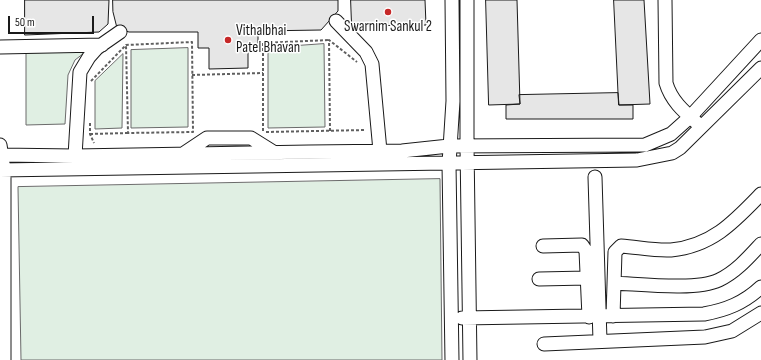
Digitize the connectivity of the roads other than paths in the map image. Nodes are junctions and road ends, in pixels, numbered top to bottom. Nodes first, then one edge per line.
1 (452, 0) edge
2 (467, 0) edge
3 (665, 0) edge
4 (336, 21) dead end
5 (120, 32) dead end
6 (761, 40) edge
7 (102, 45) junction
8 (0, 47) edge
9 (761, 68) edge
10 (690, 117) junction
11 (701, 126) junction
12 (449, 146) junction
13 (467, 146) junction
14 (380, 151) junction
15 (1, 152) edge
16 (75, 156) junction
17 (449, 164) junction
18 (468, 164) junction
19 (2, 170) edge
20 (595, 177) dead end
21 (758, 202) edge
22 (761, 244) edge
23 (543, 246) dead end
24 (587, 278) junction
25 (539, 279) dead end
26 (614, 283) junction
27 (761, 287) edge
28 (761, 313) edge
29 (613, 316) junction
30 (594, 317) junction
31 (469, 318) junction
32 (451, 319) junction
33 (2, 320) edge
34 (600, 341) junction
35 (544, 344) dead end
36 (4, 360) edge
37 (452, 360) edge
38 (470, 360) edge

1 - 12 lane
2 - 13 lane
3 - 10 lane
4 - 14 lane
5 - 7 lane
6 - 10 lane
7 - 8 lane
7 - 16 lane
9 - 11 lane
10 - 11 lane
10 - 13 lane
11 - 18 lane
12 - 13 lane
12 - 14 lane
12 - 17 lane
13 - 18 lane
14 - 16 lane
15 - 16 lane
15 - 19 lane
17 - 18 lane
17 - 19 lane
17 - 32 lane
18 - 31 lane
19 - 33 lane
20 - 30 lane
21 - 26 lane
22 - 26 lane
23 - 24 lane
24 - 25 lane
24 - 30 lane
26 - 29 lane
27 - 29 lane
28 - 34 lane
29 - 30 lane
30 - 31 lane
30 - 34 lane
31 - 32 lane
31 - 38 lane
32 - 37 lane
33 - 36 lane
34 - 35 lane

